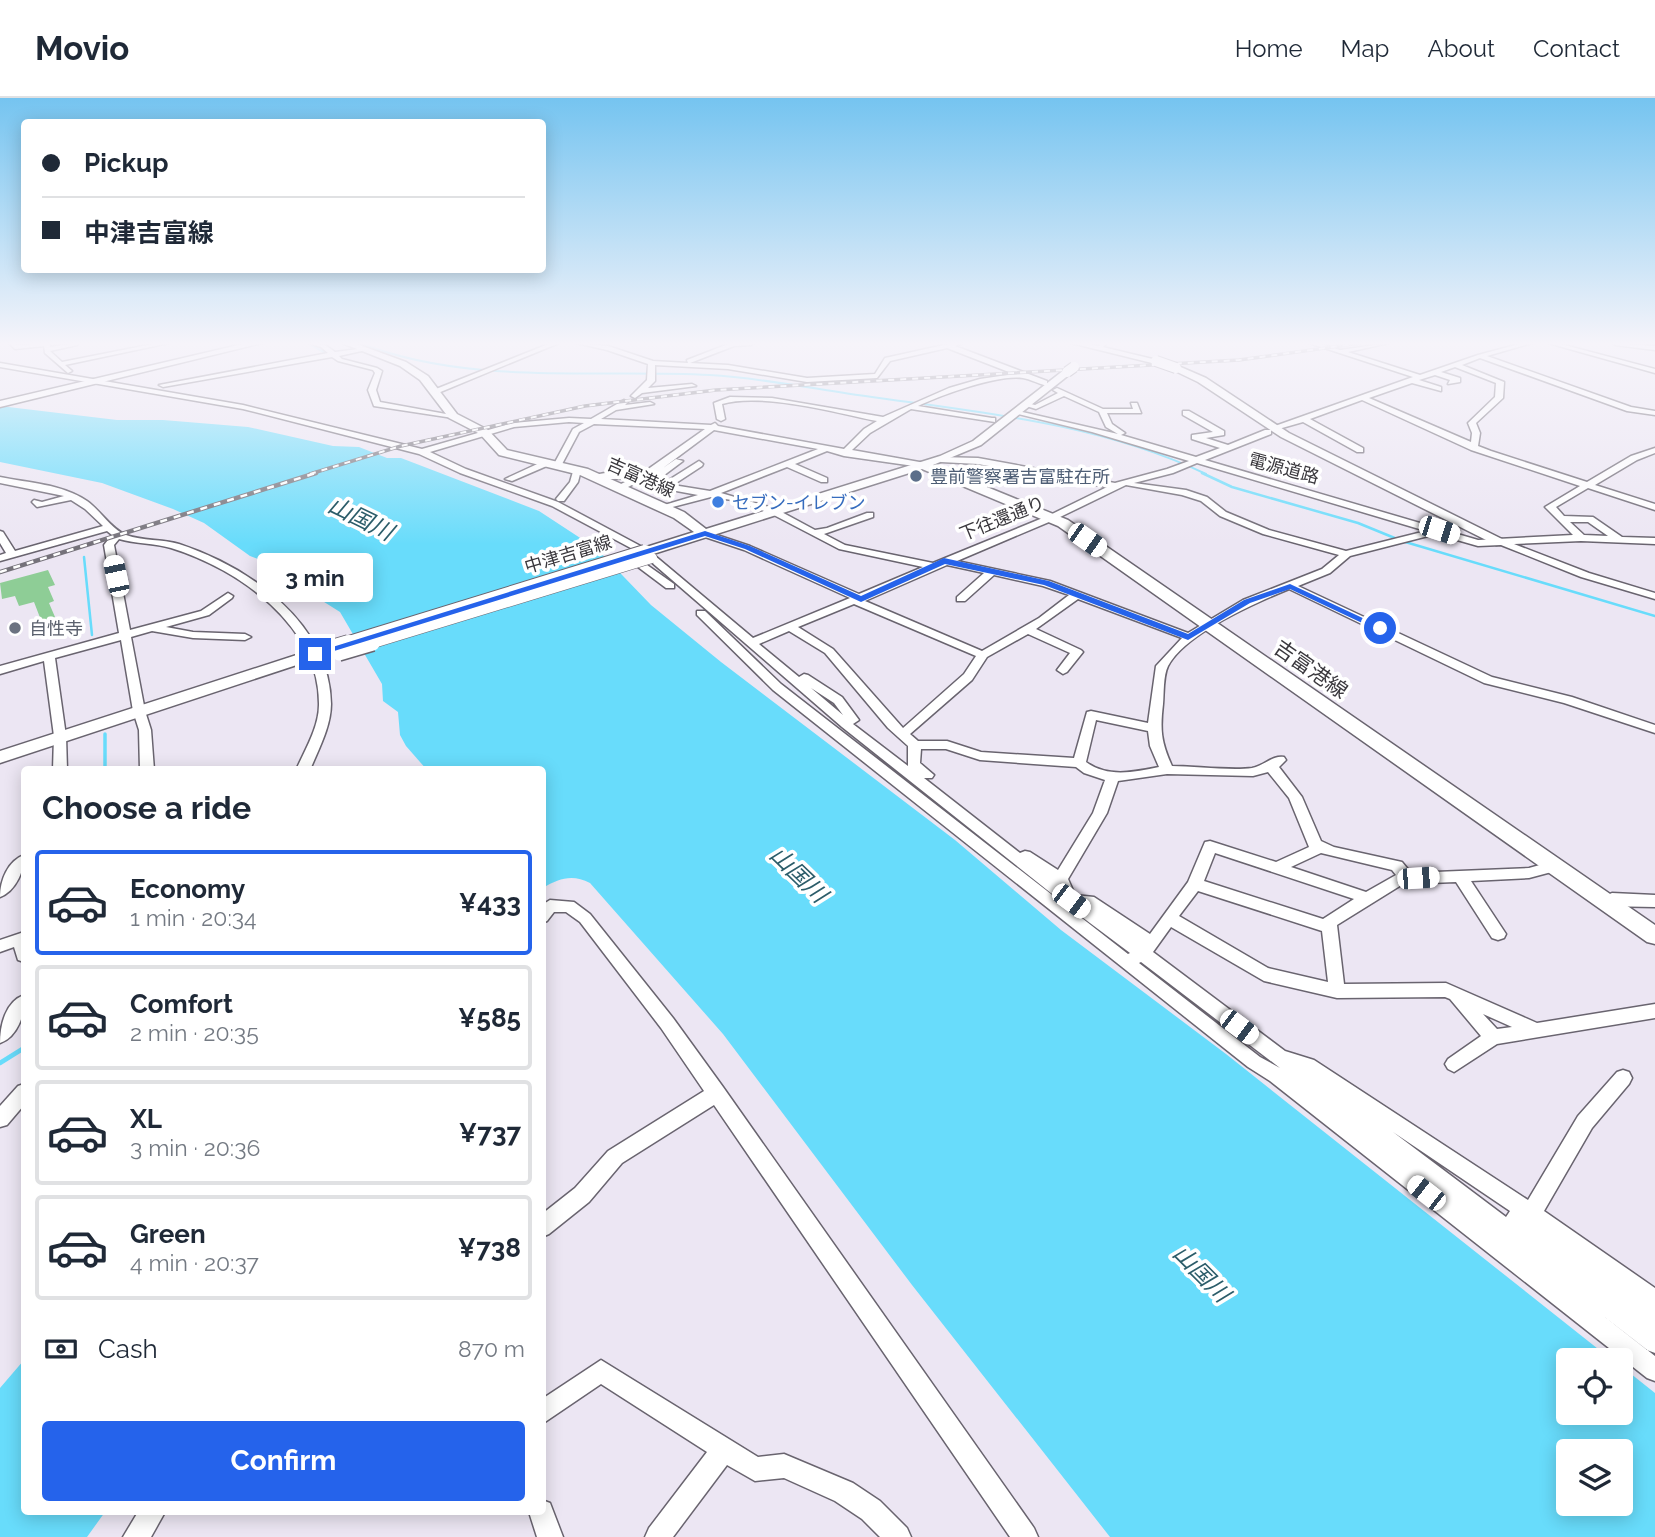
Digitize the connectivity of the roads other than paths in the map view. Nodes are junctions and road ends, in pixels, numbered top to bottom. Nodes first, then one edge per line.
1 (256, 410) edge
2 (420, 410) edge
3 (449, 410) edge
4 (611, 410) edge
5 (721, 410) edge
6 (729, 410) edge
7 (832, 410) edge
8 (904, 410) edge
9 (928, 410) edge
10 (1021, 410) edge
11 (1027, 410) edge
12 (1137, 410) edge
13 (1248, 410) edge
14 (1329, 410) edge
15 (1391, 410) edge
16 (1484, 410) edge
17 (1102, 411) joint
18 (1186, 413) dead end
19 (453, 416) junction
20 (722, 419) junction
21 (1304, 419) junction
22 (884, 420) junction
23 (593, 421) junction
24 (992, 421) dead end
25 (712, 427) junction
26 (1278, 428) dead end
27 (484, 432) junction
28 (1268, 432) dead end
29 (1225, 447) junction
30 (1474, 447) junction
31 (824, 450) junction
32 (1360, 450) dead end
33 (1655, 450) edge
34 (422, 452) junction
35 (844, 453) junction
36 (941, 459) junction
37 (1200, 459) junction
38 (679, 461) dead end
39 (552, 463) junction
40 (699, 464) dead end
41 (788, 464) junction
42 (925, 466) junction
43 (577, 470) junction
44 (643, 471) dead end
45 (595, 477) junction
46 (509, 479) dead end
47 (0, 480) edge
48 (824, 480) dead end
49 (1119, 485) junction
50 (1588, 485) junction
51 (664, 487) junction
52 (620, 488) junction
53 (713, 493) junction
54 (72, 497) junction
55 (561, 499) dead end
56 (37, 502) dead end
57 (1655, 507) edge
58 (663, 508) junction
59 (773, 512) junction
60 (870, 515) dead end
61 (1052, 517) junction
62 (1562, 519) junction
63 (1439, 530) junction
64 (114, 531) junction
65 (814, 533) junction
66 (0, 534) edge
67 (705, 534) junction
68 (1581, 538) junction
69 (1620, 540) junction
70 (1655, 541) edge
71 (1501, 542) junction
72 (623, 552) dead end
73 (1346, 554) junction
74 (12, 555) junction
75 (649, 555) junction
76 (0, 558) edge
77 (944, 561) junction
78 (931, 566) junction
79 (992, 572) junction
80 (1290, 586) junction
81 (1076, 595) junction
82 (228, 596) dead end
83 (1655, 596) edge
84 (961, 599) dead end
85 (859, 600) junction
86 (1207, 624) junction
87 (147, 627) junction
88 (792, 628) junction
89 (1027, 629) junction
90 (125, 632) junction
91 (245, 637) dead end
92 (1188, 637) junction
93 (744, 642) junction
94 (49, 655) junction
95 (983, 655) junction
96 (316, 657) junction
97 (0, 670) edge
98 (1063, 670) dead end
99 (139, 710) junction
100 (1154, 728) junction
101 (1655, 729) edge
102 (847, 730) junction
103 (903, 734) junction
104 (60, 736) junction
105 (915, 745) junction
106 (0, 757) edge
107 (1079, 764) junction
108 (60, 766) edge
109 (147, 766) edge
110 (304, 766) edge
111 (909, 766) junction
112 (1167, 770) junction
113 (1112, 778) junction
114 (1321, 847) junction
115 (1003, 849) junction
116 (21, 864) edge
117 (1554, 866) junction
118 (1277, 868) junction
119 (1460, 876) junction
120 (1060, 879) junction
121 (1402, 879) junction
122 (1195, 884) junction
123 (0, 891) edge
124 (1367, 898) junction
125 (1655, 901) edge
126 (1606, 902) junction
127 (1065, 905) junction
128 (546, 912) edge
129 (1169, 918) junction
130 (1328, 927) junction
131 (1498, 934) dead end
132 (1655, 936) edge
133 (21, 944) edge
134 (0, 946) edge
135 (1140, 953) junction
136 (1337, 991) junction
137 (1453, 994) junction
138 (1172, 996) junction
139 (21, 1006) edge
140 (1655, 1011) edge
141 (1532, 1028) junction
142 (0, 1036) edge
143 (1493, 1037) junction
144 (1278, 1057) junction
145 (1454, 1064) dead end
146 (1623, 1078) dead end
147 (717, 1093) junction
148 (546, 1224) edge
149 (1508, 1228) junction
150 (1655, 1301) edge
151 (1655, 1333) edge
152 (1655, 1342) edge
153 (1647, 1360) edge
154 (546, 1410) edge
155 (724, 1449) junction
156 (151, 1515) edge
157 (542, 1515) edge
158 (136, 1537) edge
159 (550, 1537) edge
160 (658, 1537) edge
161 (898, 1537) edge
162 (1025, 1537) edge

1 - 34 street
2 - 19 street
3 - 19 main road, 吉富港線
4 - 23 street
5 - 20 street
6 - 20 street
7 - 22 street
8 - 22 street
9 - 24 street
10 - 36 main road, 中津吉富線
11 - 37 street, 電源道路
12 - 17 street
13 - 71 main road, bridge
14 - 21 street
15 - 30 street
16 - 30 street
17 - 37 street
18 - 29 street
19 - 27 main road, 吉富港線
20 - 25 street
21 - 26 street
21 - 32 street
22 - 35 street
23 - 25 street
23 - 27 street
23 - 39 street
25 - 31 street
25 - 52 street
27 - 34 street
27 - 39 main road, 吉富港線
28 - 29 street, 下往還通り
29 - 37 street, 下往還通り
30 - 50 street
31 - 35 street
31 - 41 street
33 - 50 street
34 - 75 street
35 - 42 street
36 - 42 main road, 中津吉富線
36 - 49 street
37 - 49 street, 下往還通り
37 - 63 street, 電源道路
38 - 51 street
39 - 43 main road, 吉富港線
39 - 46 street
40 - 51 street
41 - 48 street
41 - 53 street
42 - 59 main road, 中津吉富線
42 - 61 main road, 吉富港線
43 - 45 main road, 吉富港線
43 - 55 street
44 - 45 street
45 - 52 main road, 吉富港線
47 - 54 street
49 - 61 street, 下往還通り
49 - 73 street
50 - 57 street
50 - 62 street
51 - 53 street
52 - 58 main road, 吉富港線
53 - 58 street
53 - 59 street
54 - 56 street
54 - 64 street
58 - 67 main road, 吉富港線
59 - 65 street
59 - 67 main road, 中津吉富線
60 - 65 street
61 - 77 street, 下往還通り
61 - 86 main road, 吉富港線
62 - 68 street
62 - 69 street
63 - 71 street, 電源道路
63 - 73 street
64 - 74 street
64 - 90 street
64 - 96 street
65 - 78 street
66 - 74 street
67 - 75 main road, 中津吉富線
67 - 85 street
68 - 69 street
68 - 71 street
69 - 70 street
71 - 83 street
72 - 93 street
73 - 80 street
74 - 76 street
75 - 93 street
75 - 96 main road, 中津吉富線, bridge
77 - 78 street, 下往還通り
77 - 79 street
78 - 85 street, 下往還通り
79 - 81 street
79 - 84 street
80 - 86 street
80 - 101 street
81 - 89 street
81 - 92 street
82 - 87 street
85 - 88 street, 下往還通り
85 - 95 street
86 - 92 street
86 - 117 main road, 吉富港線
87 - 90 street
87 - 91 street
88 - 93 street, 下往還通り
88 - 103 street
89 - 95 street
89 - 98 street
90 - 94 street
90 - 99 street
92 - 100 street
93 - 102 street
93 - 102 street
94 - 97 street
94 - 104 street
95 - 103 street
96 - 99 main road, 中津吉富線
96 - 110 street
99 - 104 main road, 中津吉富線
99 - 109 street
100 - 107 street
100 - 112 street
102 - 111 street
102 - 127 street
103 - 105 street
104 - 106 main road, 中津吉富線
104 - 108 street
105 - 107 street
105 - 111 street
107 - 113 street
111 - 115 street
112 - 113 street
112 - 114 street
113 - 120 street
114 - 118 street
114 - 121 street
115 - 120 street
115 - 127 street
116 - 123 street
117 - 119 street
117 - 126 main road, 吉富港線
118 - 122 street
118 - 124 street
119 - 121 street
119 - 131 street
120 - 127 street
121 - 124 street
122 - 129 street
122 - 130 street
124 - 130 street
125 - 126 street
126 - 132 main road, 吉富港線
127 - 135 street
127 - 135 street
128 - 147 street
129 - 135 street
129 - 136 street
130 - 136 street
133 - 134 street
135 - 138 street
135 - 144 street
136 - 137 street
137 - 141 street
137 - 143 street
138 - 144 street
138 - 149 street
139 - 142 street
140 - 141 street
141 - 143 street
143 - 145 street
144 - 149 street
144 - 149 street
146 - 149 street
147 - 148 street
147 - 162 street
149 - 150 street
149 - 151 street
149 - 152 street
149 - 153 street
154 - 155 street
155 - 160 street
155 - 161 street
156 - 158 street
157 - 159 street

